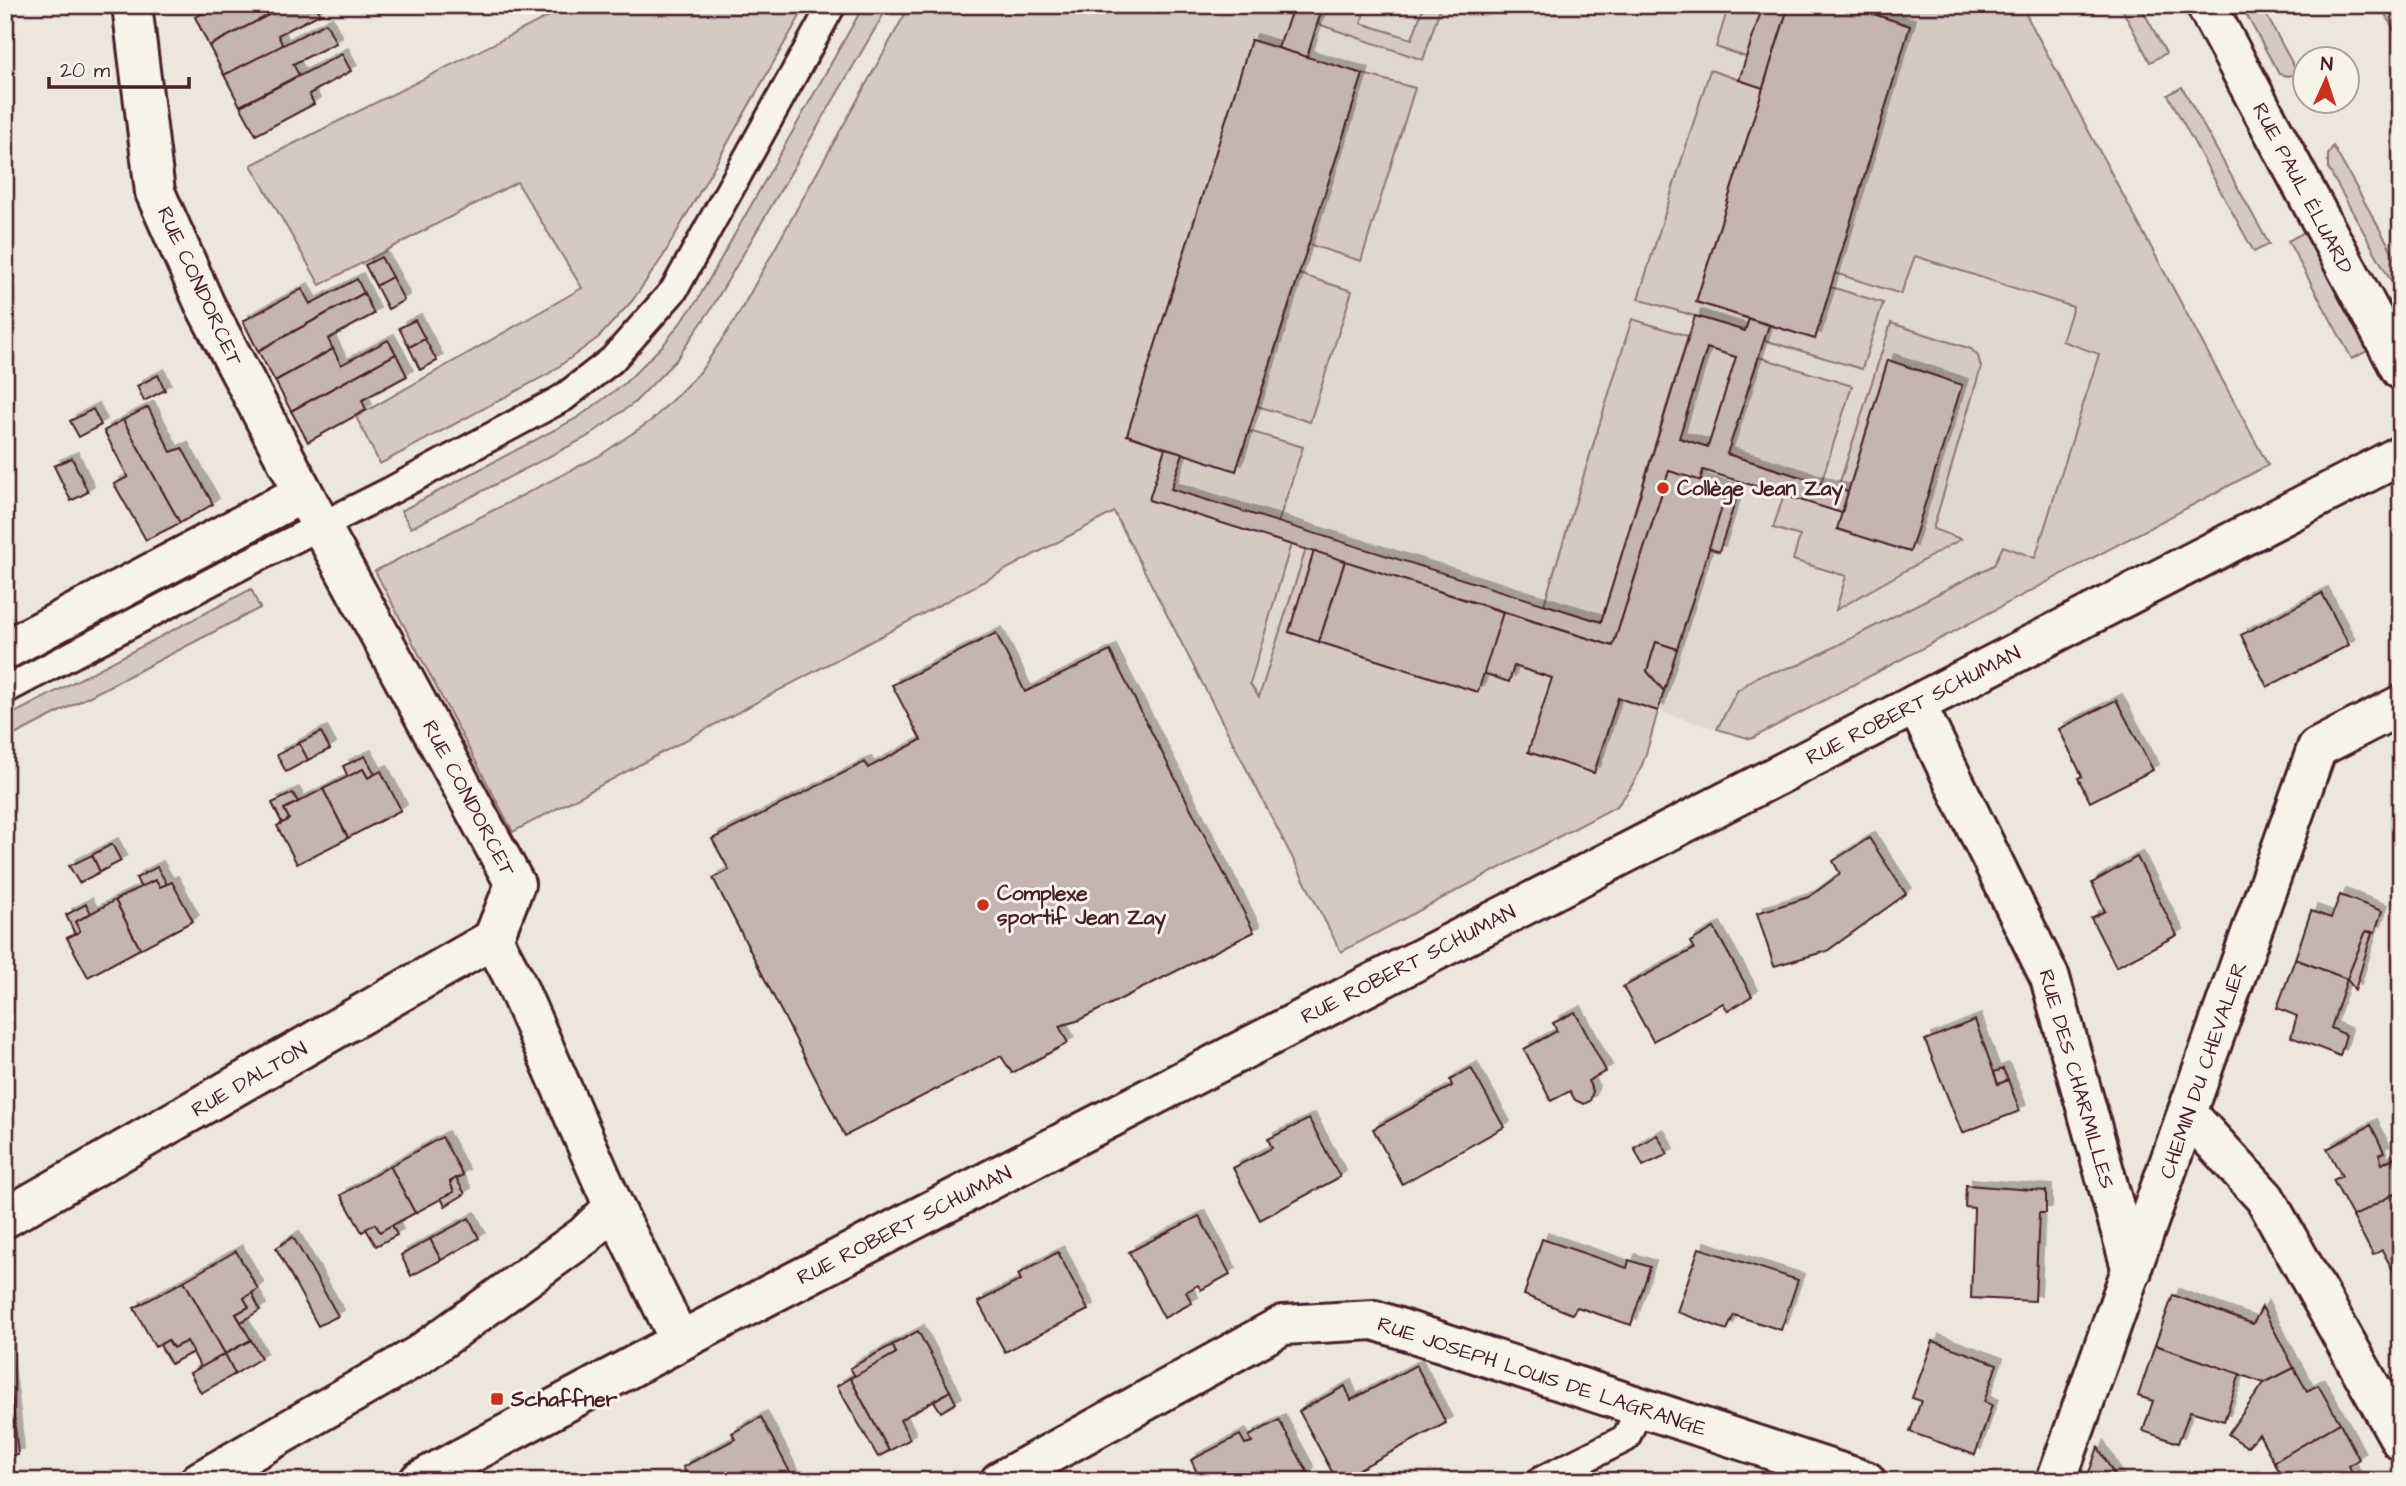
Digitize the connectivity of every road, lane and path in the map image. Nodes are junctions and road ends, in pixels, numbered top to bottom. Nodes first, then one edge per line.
1 (132, 5) edge
2 (832, 5) edge
3 (2206, 5) edge
4 (2401, 370) edge
5 (2401, 455) edge
6 (303, 493) junction
7 (321, 526) junction
8 (5, 650) edge
9 (5, 690) edge
10 (1916, 704) junction
11 (2401, 705) edge
12 (493, 939) junction
13 (2188, 1114) junction
14 (614, 1208) junction
15 (5, 1218) edge
16 (2132, 1271) junction
17 (680, 1341) junction
18 (1640, 1407) junction
19 (2401, 1440) edge
20 (200, 1481) edge
21 (419, 1481) edge
22 (1000, 1481) edge
23 (1540, 1481) edge
24 (1866, 1481) edge
25 (2056, 1481) edge

1 - 6 street, RUE CONDORCET
2 - 7 lane
3 - 4 street, RUE PAUL ÉLUARD
5 - 10 street, RUE ROBERT SCHUMAN
6 - 7 street, RUE CONDORCET
6 - 8 street
7 - 9 lane
7 - 12 street, RUE CONDORCET
10 - 16 street, RUE DES CHARMILLES
10 - 17 street, RUE ROBERT SCHUMAN
11 - 13 street, CHEMIN DU CHEVALIER
12 - 14 street
12 - 15 street, RUE DALTON
13 - 16 street, CHEMIN DU CHEVALIER
13 - 19 street
14 - 17 street
14 - 20 street
16 - 25 street, CHEMIN DU CHEVALIER
17 - 21 street, RUE ROBERT SCHUMAN
18 - 22 street, RUE JOSEPH LOUIS DE LAGRANGE
18 - 23 lane
18 - 24 street, RUE JOSEPH LOUIS DE LAGRANGE

